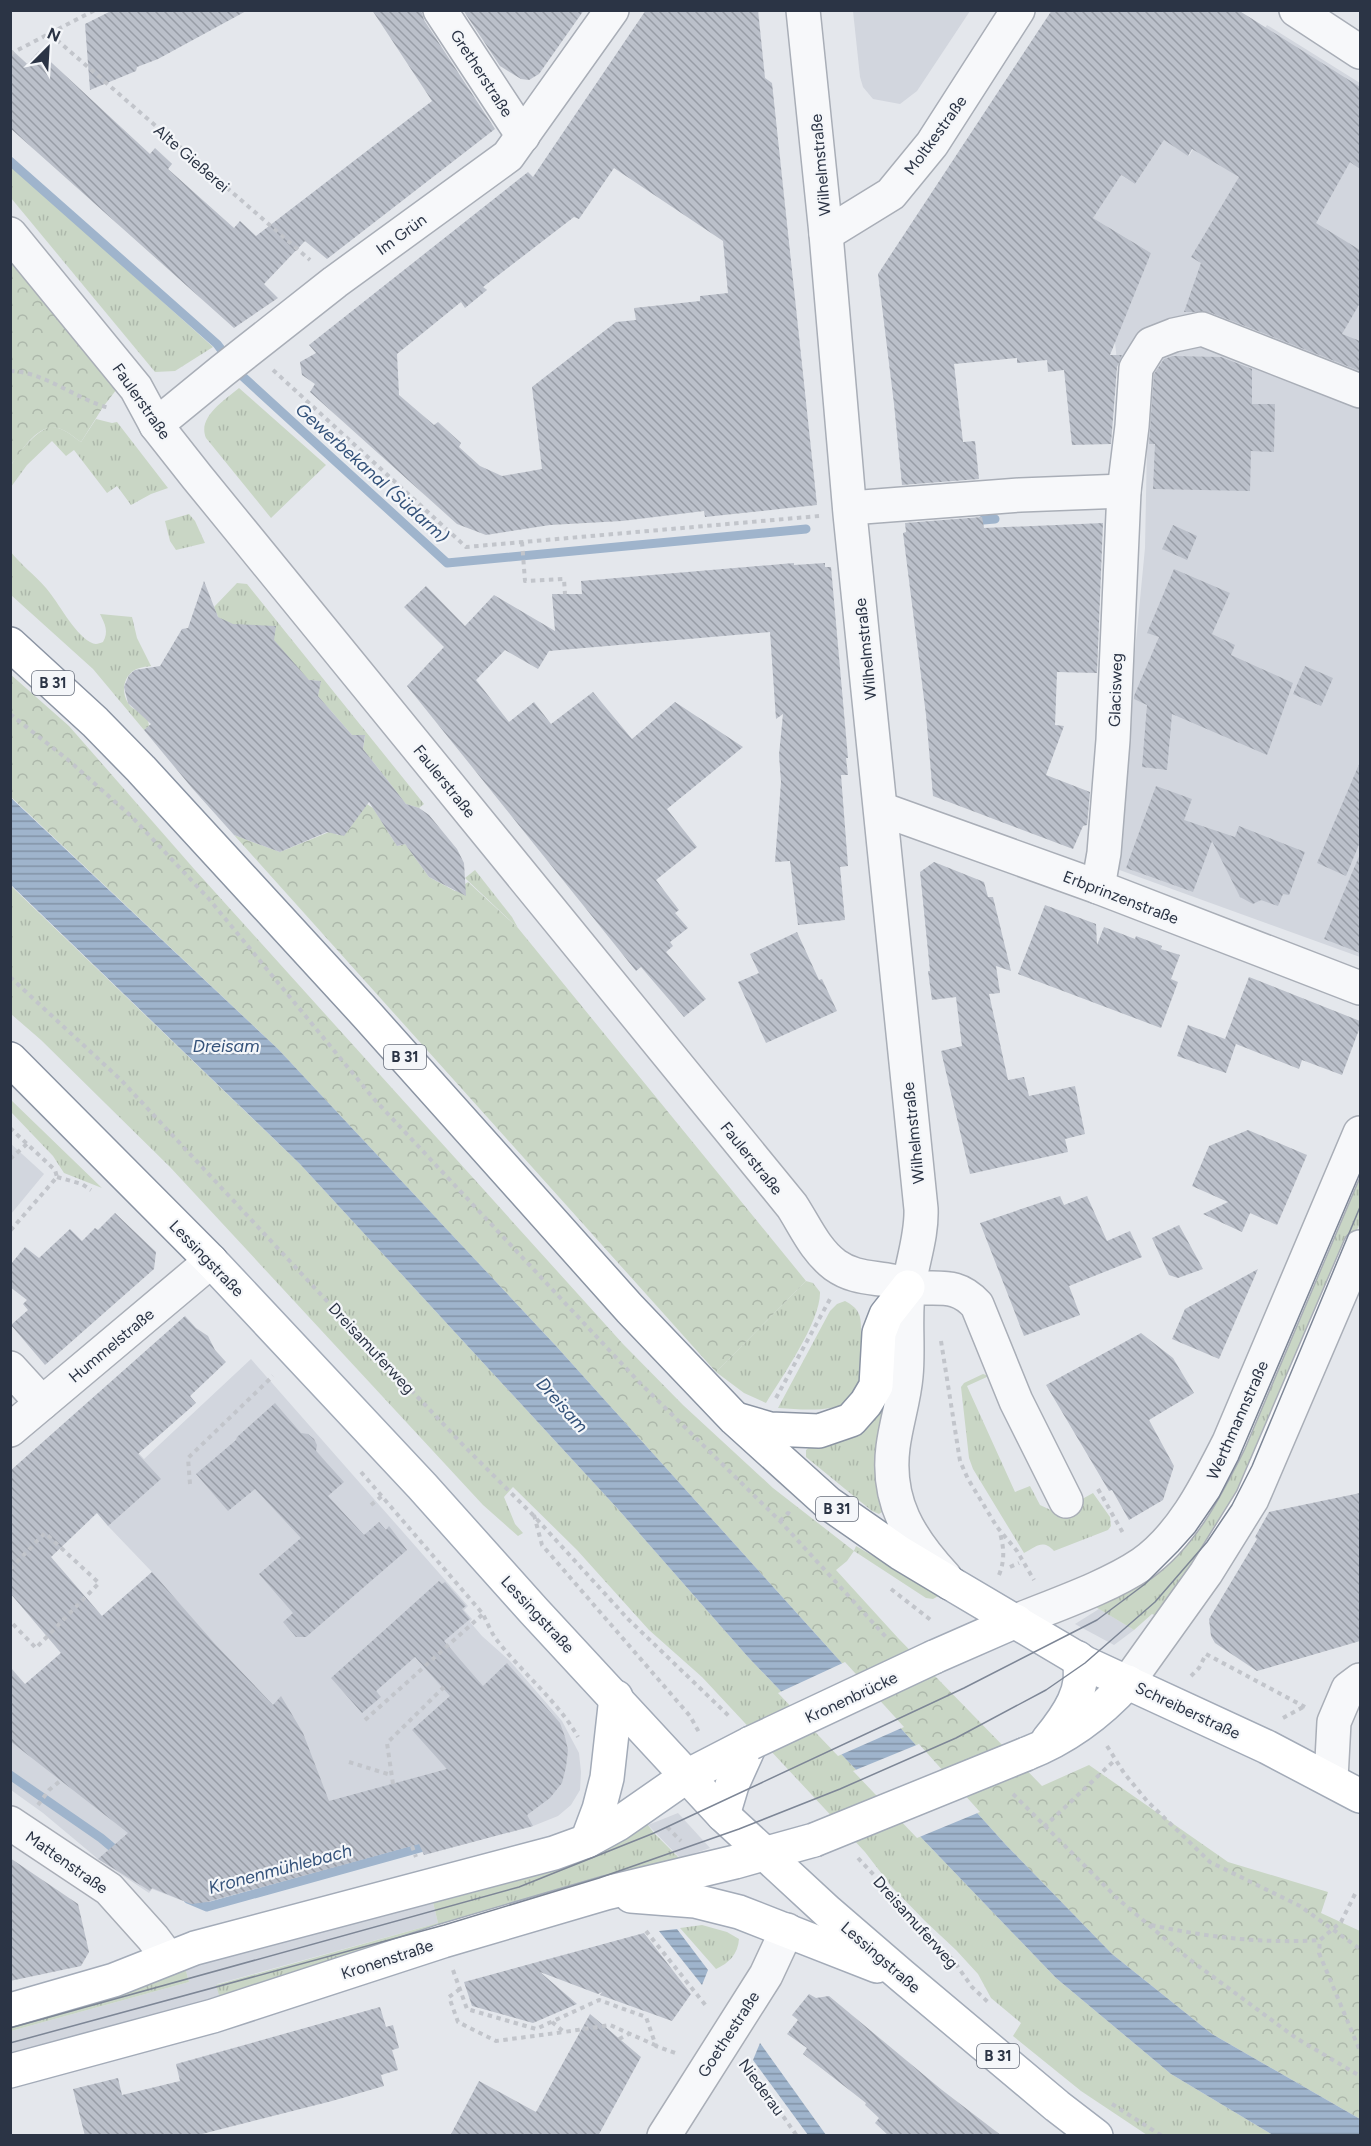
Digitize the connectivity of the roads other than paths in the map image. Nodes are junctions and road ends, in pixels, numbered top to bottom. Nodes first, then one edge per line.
1 (440, 10) edge
2 (612, 10) edge
3 (803, 10) edge
4 (1018, 10) edge
5 (1296, 10) edge
6 (1360, 52) edge
7 (523, 136) junction
8 (10, 234) edge
9 (826, 234) junction
10 (1360, 391) edge
11 (156, 425) junction
12 (1124, 491) junction
13 (850, 511) junction
14 (10, 644) edge
15 (881, 809) junction
16 (1098, 887) junction
17 (1360, 988) edge
18 (10, 1059) edge
19 (1360, 1133) edge
20 (1360, 1247) edge
21 (211, 1261) junction
22 (908, 1287) junction
23 (10, 1368) edge
24 (42, 1403) junction
25 (735, 1419) junction
26 (10, 1430) edge
27 (1066, 1502) dead end
28 (950, 1583) junction
29 (1017, 1622) junction
30 (1078, 1658) junction
31 (1128, 1682) junction
32 (1354, 1685) edge
33 (616, 1697) junction
34 (739, 1744) junction
35 (1033, 1751) junction
36 (687, 1776) junction
37 (1331, 1779) junction
38 (1360, 1796) edge
39 (23, 1815) edge
40 (723, 1815) junction
41 (587, 1841) junction
42 (766, 1854) junction
43 (606, 1893) junction
44 (788, 1930) junction
45 (168, 1958) junction
46 (901, 1975) junction
47 (10, 2010) edge
48 (10, 2071) edge
49 (664, 2136) edge
50 (1096, 2136) edge

1 - 7 street, Gretherstraße
2 - 7 street, Im Grün
3 - 9 street, Wilhelmstraße
4 - 9 street, Moltkestraße
5 - 6 street
7 - 11 street, Im Grün
8 - 11 street, Faulerstraße
9 - 13 street, Wilhelmstraße
10 - 12 street, Glacisweg
11 - 22 street, Faulerstraße
12 - 13 street
12 - 16 street, Glacisweg
13 - 15 street, Wilhelmstraße
14 - 25 main road, B 31
15 - 16 street, Erbprinzenstraße
15 - 22 street, Wilhelmstraße
16 - 17 street, Erbprinzenstraße
18 - 21 main road, Lessingstraße / B 31
19 - 29 street, Werthmannstraße
20 - 31 street
21 - 24 street, Hummelstraße
21 - 33 main road, Lessingstraße / B 31
22 - 25 main road
22 - 27 street
22 - 28 street, Wilhelmstraße
23 - 24 street
24 - 26 street, Hummelstraße
25 - 28 main road, B 31
28 - 29 main road, B 31
29 - 30 main road, Schreiberstraße / B 31
29 - 34 main road, Kronenbrücke, bridge
30 - 31 main road, Schreiberstraße / B 31
30 - 35 main road
31 - 35 main road
31 - 37 main road, Schreiberstraße / B 31
32 - 37 street
33 - 36 main road, Lessingstraße / B 31
33 - 41 main road
34 - 36 main road, Kronenbrücke
34 - 40 main road
35 - 42 main road, bridge
36 - 40 main road, Lessingstraße / B 31
36 - 41 main road
37 - 38 main road, Schreiberstraße / B 31
39 - 45 street, Mattenstraße
40 - 42 main road, Lessingstraße / B 31
41 - 45 main road
42 - 43 main road, Kronenstraße
42 - 46 main road, Lessingstraße / B 31
43 - 44 main road
43 - 48 main road, Kronenstraße
44 - 46 main road
44 - 49 street, Goethestraße
45 - 47 main road
46 - 50 main road, Lessingstraße / B 31

